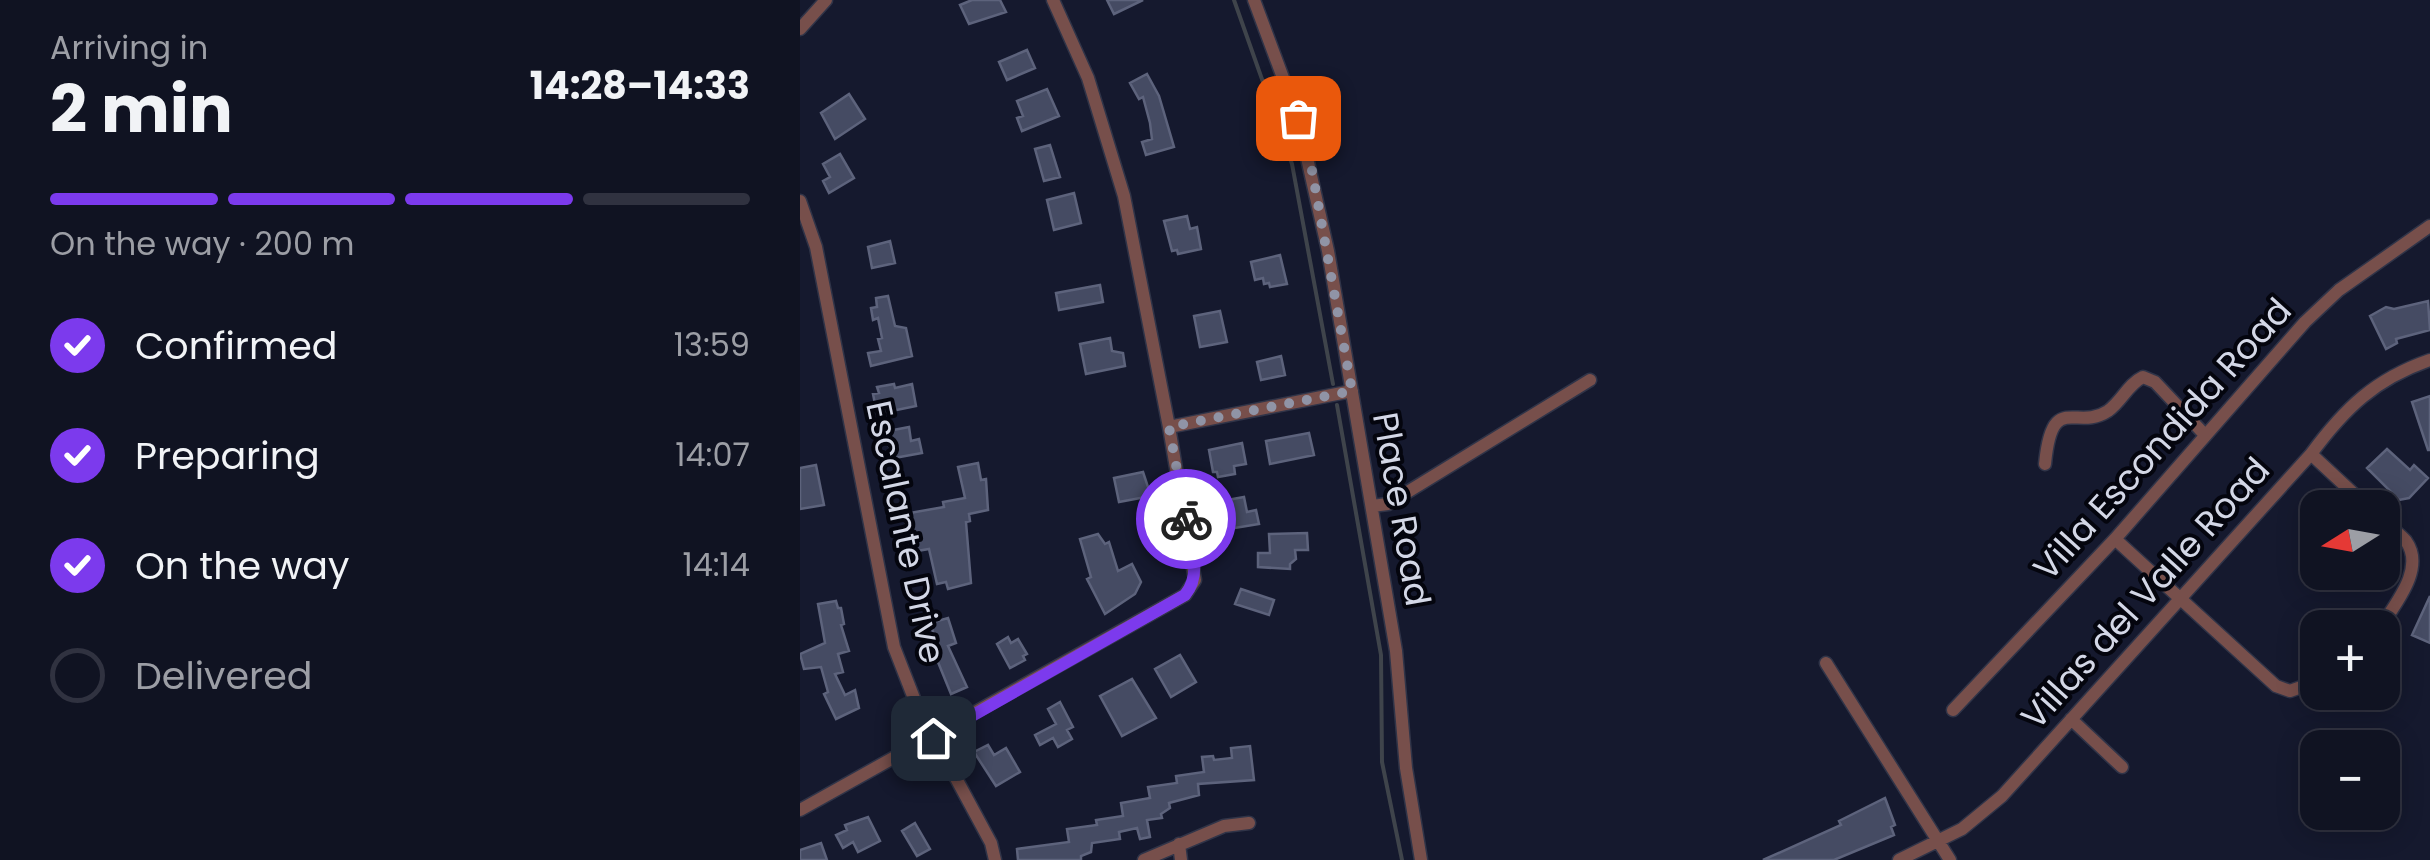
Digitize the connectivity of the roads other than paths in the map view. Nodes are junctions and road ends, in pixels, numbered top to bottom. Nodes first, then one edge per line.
1 (826, 0) edge
2 (1053, 0) edge
3 (1254, 0) edge
4 (800, 29) edge
5 (800, 201) edge
6 (2430, 226) edge
7 (2430, 360) edge
8 (1590, 380) dead end
9 (1352, 391) junction
10 (1169, 427) junction
11 (2205, 435) junction
12 (2311, 454) junction
13 (2045, 464) dead end
14 (2350, 490) edge
15 (1372, 506) junction
16 (2400, 536) edge
17 (2116, 539) junction
18 (2180, 598) junction
19 (2391, 610) edge
20 (1826, 663) dead end
21 (2300, 687) edge
22 (1954, 710) dead end
23 (2072, 719) junction
24 (933, 738) junction
25 (2122, 767) dead end
26 (800, 810) edge
27 (1249, 824) dead end
28 (1940, 841) junction
29 (1179, 844) junction
30 (995, 860) edge
31 (1144, 860) edge
32 (1181, 860) edge
33 (1420, 860) edge
34 (1898, 860) edge
35 (1950, 860) edge

1 - 4 street
2 - 10 street
3 - 9 street, Place Road
5 - 24 street, Escalante Drive
6 - 11 street, Villa Escondida Road
7 - 12 street, Villas del Valle Road
8 - 15 street
9 - 10 street
9 - 15 street, Place Road
10 - 24 street
11 - 13 street
11 - 17 street, Villa Escondida Road
12 - 14 street
12 - 18 street, Villas del Valle Road
15 - 33 street, Place Road
16 - 19 street
17 - 18 street
17 - 22 street, Villa Escondida Road
18 - 21 street
18 - 23 street, Villas del Valle Road
20 - 28 street
23 - 25 street
23 - 28 street, Villas del Valle Road
24 - 26 street
24 - 30 street, Escalante Drive
27 - 29 street
28 - 34 street, Villas del Valle Road
28 - 35 street
29 - 31 street
29 - 32 street

